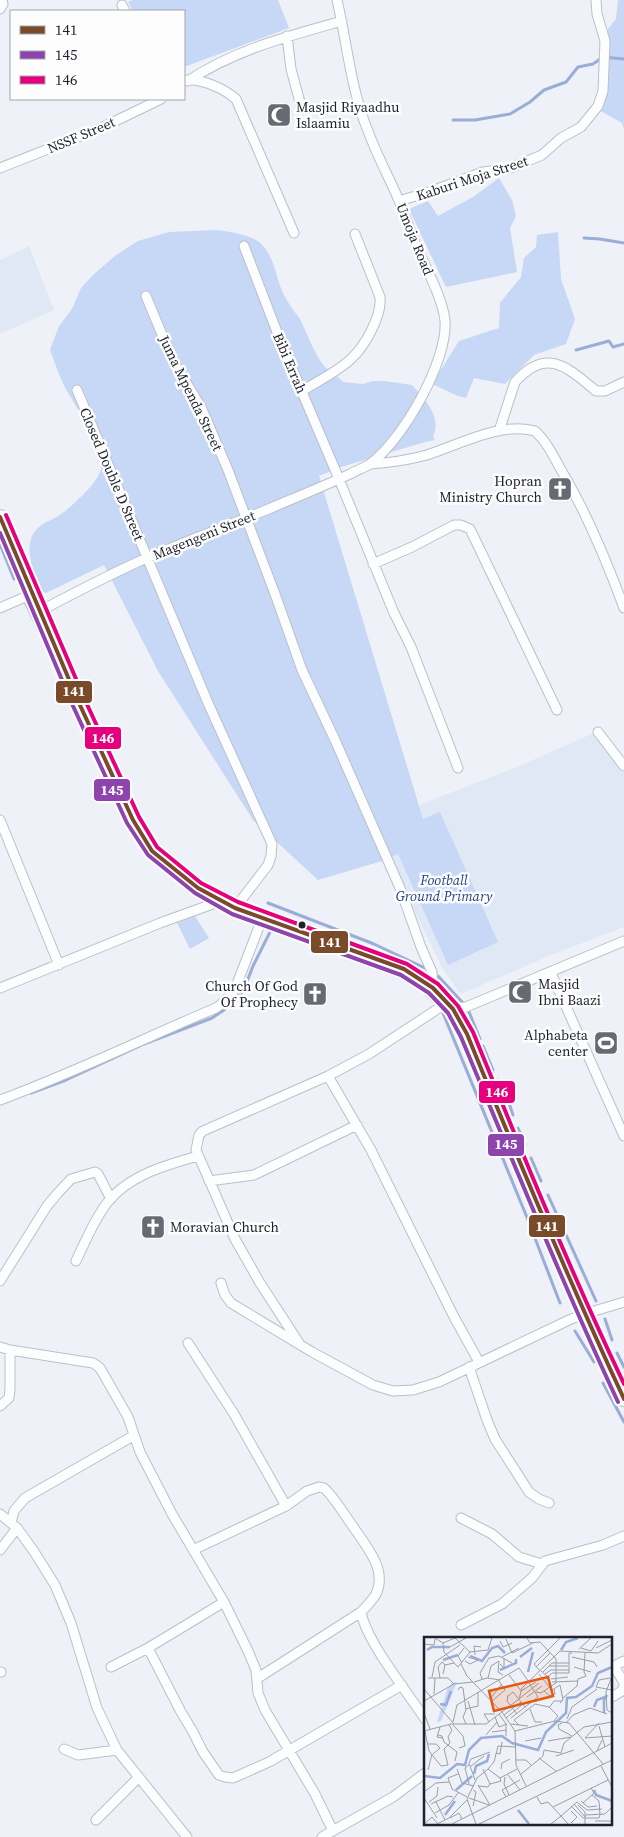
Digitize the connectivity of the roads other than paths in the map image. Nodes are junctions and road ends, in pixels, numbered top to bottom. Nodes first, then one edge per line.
1 (337, 0) edge
2 (596, 0) edge
3 (342, 21) junction
4 (287, 36) junction
5 (186, 81) edge
6 (159, 100) edge
7 (301, 106) dead end
8 (0, 168) edge
9 (399, 201) junction
10 (294, 233) dead end
11 (355, 234) dead end
12 (244, 246) dead end
13 (146, 296) dead end
14 (624, 382) edge
15 (77, 390) dead end
16 (302, 390) junction
17 (499, 430) junction
18 (370, 464) junction
19 (340, 479) junction
20 (0, 517) edge
21 (246, 519) junction
22 (148, 558) junction
23 (373, 564) junction
24 (32, 594) junction
25 (0, 608) edge
26 (624, 608) edge
27 (40, 611) junction
28 (558, 710) dead end
29 (598, 732) dead end
30 (624, 766) edge
31 (458, 768) dead end
32 (0, 820) edge
33 (221, 901) junction
34 (235, 908) junction
35 (262, 919) junction
36 (624, 941) edge
37 (59, 964) junction
38 (551, 973) junction
39 (0, 988) edge
40 (433, 988) junction
41 (453, 1008) junction
42 (328, 1076) junction
43 (0, 1100) edge
44 (357, 1125) junction
45 (624, 1136) edge
46 (198, 1156) junction
47 (209, 1181) junction
48 (111, 1199) junction
49 (76, 1261) dead end
50 (0, 1281) edge
51 (221, 1283) dead end
52 (624, 1302) edge
53 (584, 1314) junction
54 (188, 1343) dead end
55 (299, 1343) junction
56 (0, 1347) edge
57 (10, 1350) junction
58 (480, 1362) junction
59 (469, 1367) junction
60 (624, 1398) edge
61 (0, 1406) edge
62 (133, 1436) junction
63 (549, 1503) dead end
64 (286, 1506) junction
65 (0, 1514) edge
66 (461, 1518) dead end
67 (14, 1525) junction
68 (624, 1536) edge
69 (0, 1550) edge
70 (193, 1550) junction
71 (542, 1564) junction
72 (224, 1602) junction
73 (361, 1612) junction
74 (461, 1625) dead end
75 (148, 1648) junction
76 (624, 1661) edge
77 (111, 1667) dead end
78 (612, 1667) edge
79 (258, 1678) junction
80 (624, 1684) edge
81 (402, 1685) junction
82 (612, 1697) edge
83 (424, 1718) edge
84 (64, 1749) dead end
85 (117, 1750) junction
86 (289, 1751) junction
87 (424, 1774) edge
88 (139, 1777) junction
89 (96, 1820) dead end
90 (333, 1831) junction
91 (187, 1837) edge
92 (322, 1837) edge

1 - 3 street, Umoja Road
2 - 9 street, Kaburi Moja Street
3 - 4 street
3 - 9 street, Umoja Road
4 - 5 street
4 - 7 street
5 - 10 street
6 - 8 street, NSSF Street
9 - 18 street, Umoja Road
11 - 16 street
12 - 16 street, Bibi Errah
13 - 21 street, Juma Mpenda Street
14 - 17 street
15 - 22 street, Closed Double D Street
16 - 19 street, Bibi Errah
17 - 18 street
17 - 26 street
18 - 19 street, Magengeni Street
19 - 21 street, Magengeni Street
19 - 23 street, Bibi Errah
20 - 24 main road
21 - 22 street, Magengeni Street
21 - 40 street, Juma Mpenda Street
22 - 27 street, Magengeni Street
22 - 34 street, Closed Double D Street
23 - 28 street
23 - 31 street, Bibi Errah
24 - 25 street
24 - 27 main road
27 - 33 main road
29 - 30 street
32 - 37 street
33 - 34 main road
33 - 37 street
34 - 35 main road
35 - 40 main road
35 - 43 street
36 - 38 street
37 - 39 street
38 - 41 street
38 - 45 street
40 - 41 main road
41 - 42 street
41 - 53 main road
42 - 44 street
42 - 46 street
44 - 47 street
44 - 58 street
46 - 47 street
46 - 48 street
47 - 55 street
48 - 49 street
48 - 50 street
51 - 55 street
52 - 53 street
53 - 58 street
53 - 60 main road
54 - 64 street
55 - 59 street
56 - 57 street
57 - 61 street
57 - 62 street
58 - 59 street
59 - 63 street
62 - 67 street
62 - 70 street
64 - 70 street
64 - 73 street
65 - 67 street
66 - 71 street
67 - 69 street
67 - 85 street
68 - 71 street
70 - 72 street
71 - 74 street
72 - 75 street
72 - 79 street
73 - 79 street
73 - 81 street
75 - 77 street
75 - 86 street
76 - 78 street
78 - 80 street
79 - 86 street
80 - 82 street
81 - 83 street
81 - 86 street
84 - 85 street
85 - 88 street
86 - 90 street
87 - 90 street
88 - 89 street
88 - 91 street
90 - 92 street

